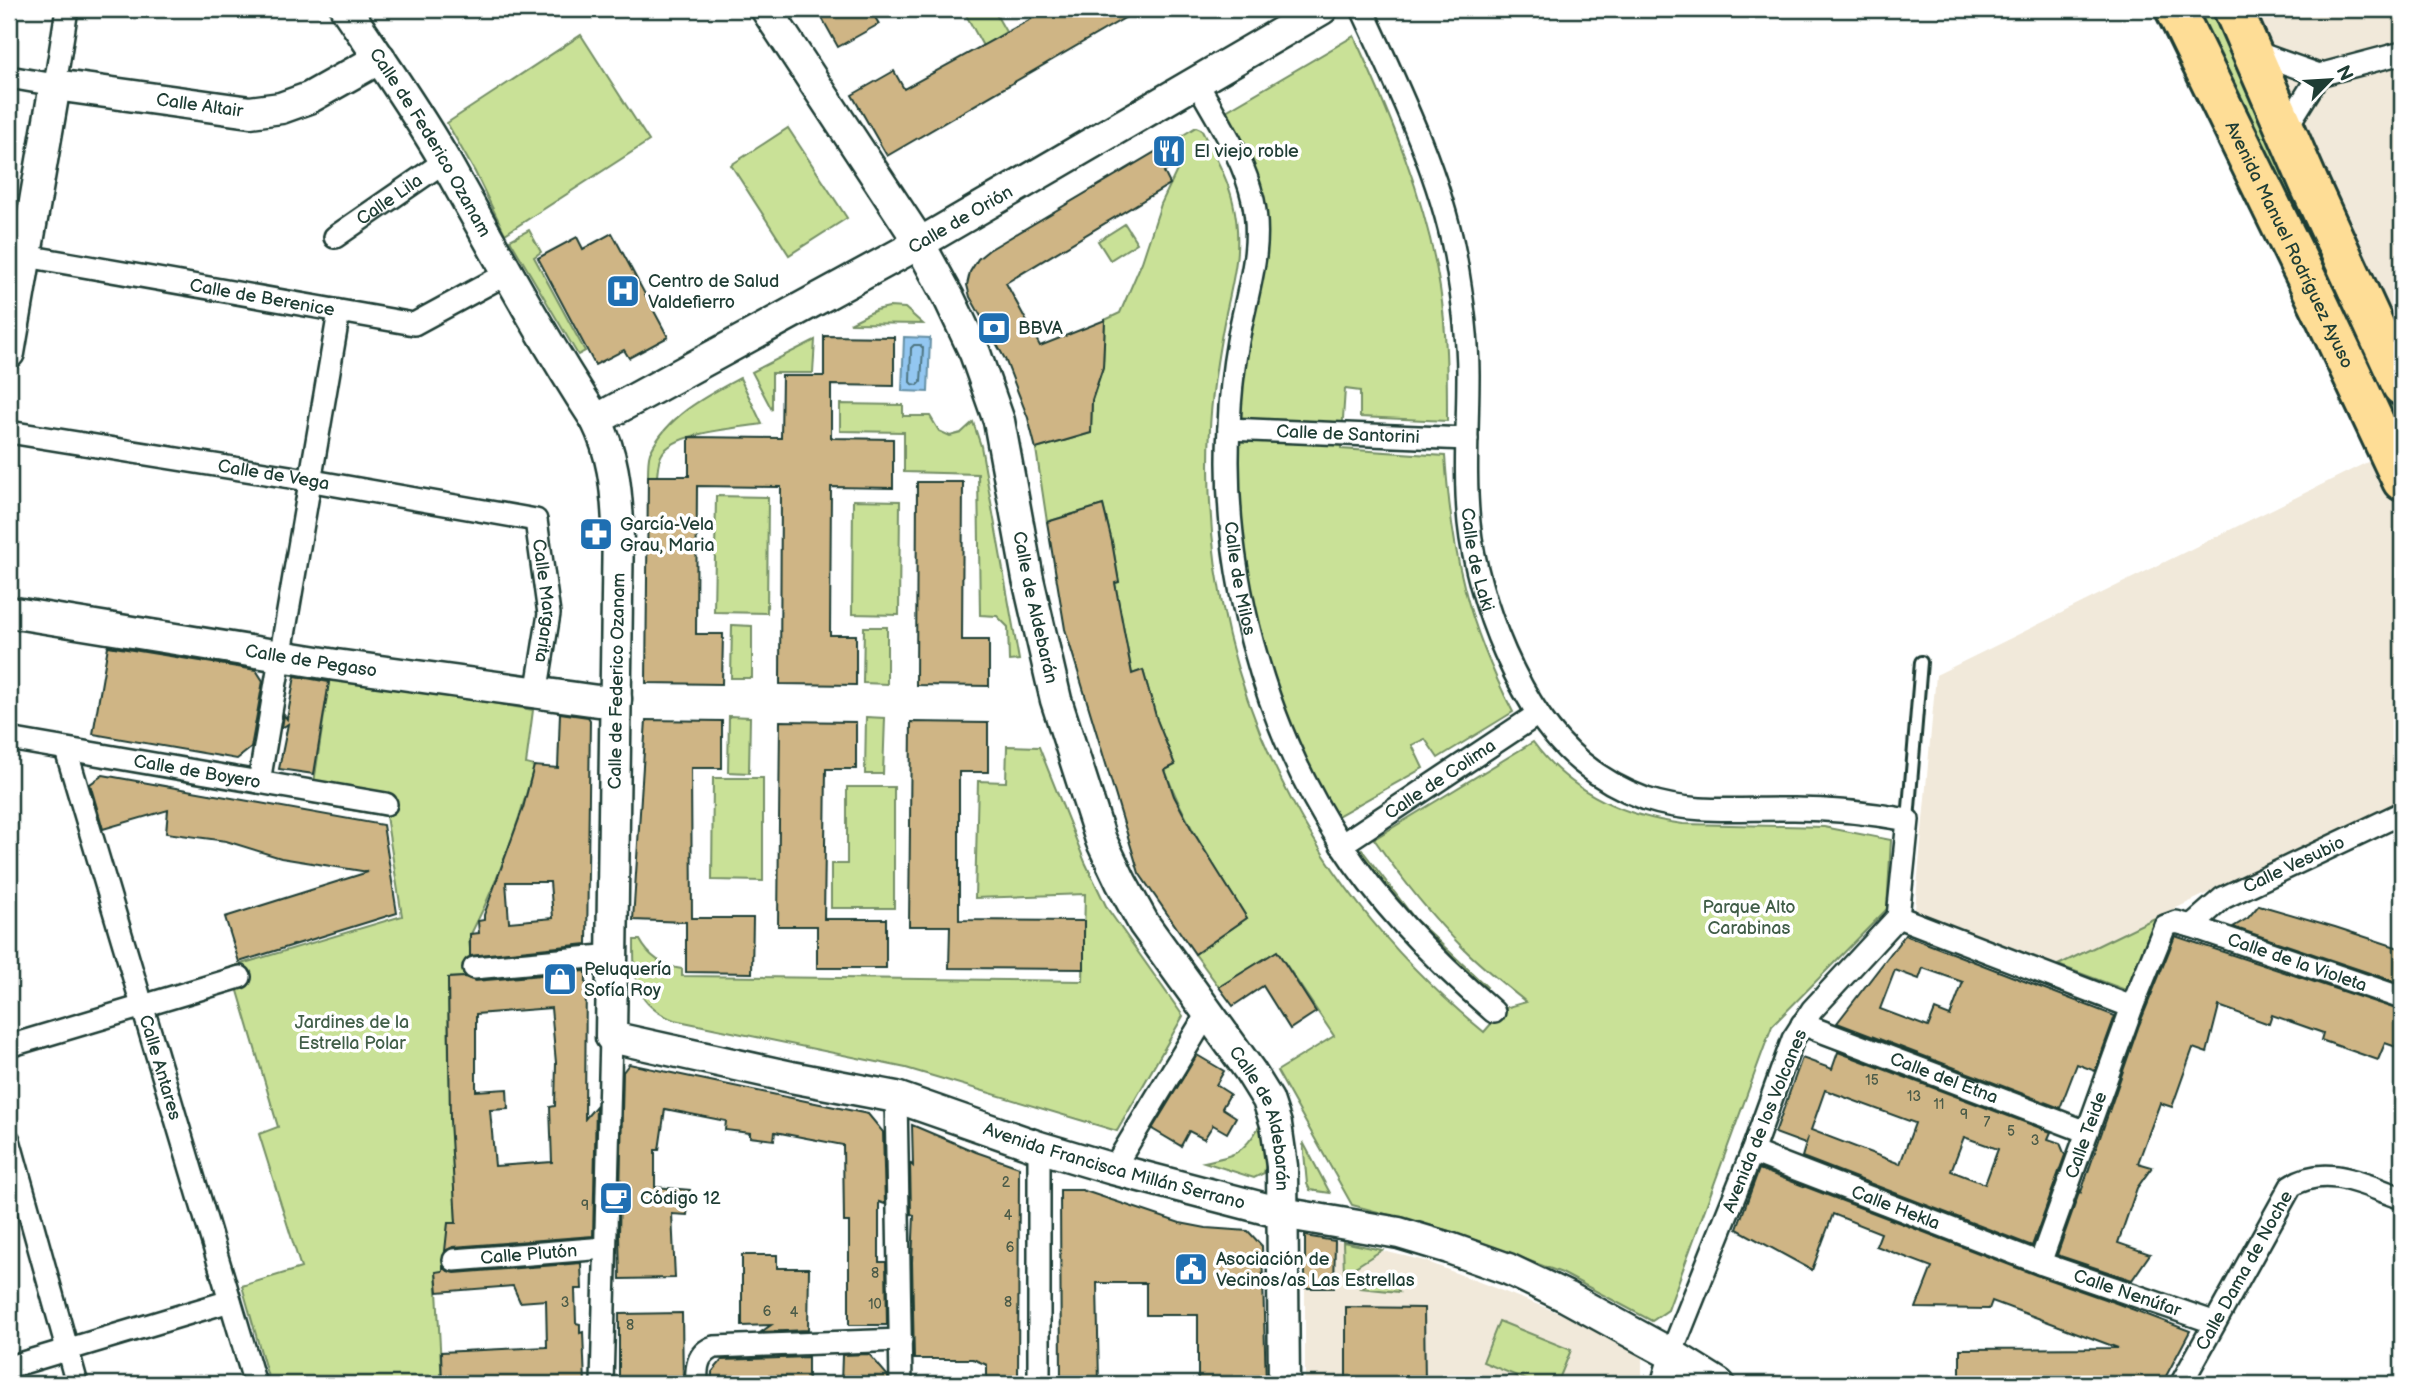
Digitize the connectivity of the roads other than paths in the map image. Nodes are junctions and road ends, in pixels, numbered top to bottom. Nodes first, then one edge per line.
1 (67, 9) edge
2 (346, 9) edge
3 (766, 9) edge
4 (1322, 9) edge
5 (1362, 9) edge
6 (2175, 9) edge
7 (2233, 9) edge
8 (2252, 51) junction
9 (2402, 53) edge
10 (380, 58) junction
11 (2319, 75) junction
12 (9, 77) edge
13 (1196, 81) junction
14 (55, 85) junction
15 (2286, 128) junction
16 (445, 161) junction
17 (335, 237) dead end
18 (919, 243) junction
19 (18, 254) edge
20 (506, 274) junction
21 (339, 312) junction
22 (9, 353) edge
23 (2402, 386) edge
24 (596, 420) junction
25 (1229, 429) junction
26 (9, 432) edge
27 (1467, 439) junction
28 (310, 481) junction
29 (2402, 481) edge
30 (536, 520) joint
31 (9, 612) edge
32 (281, 655) junction
33 (1921, 662) dead end
34 (538, 682) dead end
35 (616, 699) junction
36 (1538, 714) junction
37 (9, 739) edge
38 (66, 750) junction
39 (259, 782) junction
40 (386, 804) dead end
41 (2402, 813) edge
42 (1908, 820) junction
43 (1341, 845) junction
44 (1898, 917) junction
45 (2191, 926) junction
46 (613, 955) junction
47 (474, 968) dead end
48 (240, 977) dead end
49 (2402, 998) edge
50 (142, 1006) junction
51 (2132, 1007) junction
52 (1208, 1012) junction
53 (1494, 1012) dead end
54 (1802, 1024) junction
55 (611, 1037) junction
56 (9, 1046) edge
57 (896, 1097) junction
58 (2087, 1132) junction
59 (9, 1140) edge
60 (1039, 1147) junction
61 (1752, 1152) junction
62 (1113, 1169) junction
63 (2402, 1198) edge
64 (1282, 1213) junction
65 (604, 1248) junction
66 (454, 1260) dead end
67 (2040, 1263) junction
68 (230, 1301) junction
69 (2213, 1322) junction
70 (901, 1340) junction
71 (67, 1349) junction
72 (1671, 1354) junction
73 (9, 1367) edge
74 (78, 1384) edge
75 (255, 1384) edge
76 (602, 1384) edge
77 (696, 1384) edge
78 (901, 1384) edge
79 (1039, 1384) edge
80 (1284, 1384) edge
81 (1662, 1384) edge
82 (1720, 1384) edge
83 (2181, 1384) edge

1 - 14 street
2 - 10 street, Calle de Federico Ozanam
3 - 18 street, Calle de Aldebarán
4 - 13 street, Calle de Orión
5 - 27 street, Calle de Laki
6 - 29 highway, Avenida Manuel Rodríguez Ayuso
7 - 8 highway
8 - 11 street
8 - 15 highway
9 - 11 street
10 - 14 street, Calle Altair
10 - 16 street, Calle de Federico Ozanam
11 - 15 street
12 - 14 street, Calle Altair
13 - 18 street, Calle de Orión
13 - 25 street, Calle de Milos
14 - 19 street
15 - 23 highway
16 - 17 street, Calle Lila
16 - 20 street, Calle de Federico Ozanam
18 - 24 street, Calle de Orión
18 - 52 street, Calle de Aldebarán
19 - 21 street, Calle de Berenice
19 - 22 street
20 - 21 street, Calle de Berenice
20 - 24 street, Calle de Federico Ozanam
21 - 28 street
24 - 35 street, Calle de Federico Ozanam
25 - 27 street, Calle de Santorini
25 - 43 street, Calle de Milos
26 - 28 street, Calle de Vega
27 - 36 street, Calle de Laki
28 - 30 street, Calle de Vega
28 - 32 street
30 - 34 street, Calle Margarita
31 - 32 street, Calle de Pegaso
32 - 35 street, Calle de Pegaso
32 - 39 street
33 - 42 lane
35 - 46 street, Calle de Federico Ozanam
36 - 42 street, Calle de Laki
36 - 43 street, Calle de Colima
37 - 38 street, Calle de Boyero
38 - 39 street, Calle de Boyero
38 - 50 street, Calle Antares
39 - 40 street, Calle de Boyero
41 - 45 street, Calle Vesubio
42 - 44 street
43 - 53 street, Calle de Milos
44 - 51 street
44 - 54 street, Avenida de los Volcanes
45 - 49 street, Calle de la Violeta
45 - 51 street, Calle Teide
46 - 47 street
46 - 55 street, Calle de Federico Ozanam
48 - 50 street
50 - 56 street
50 - 68 street, Calle Antares
51 - 58 street, Calle Teide
52 - 62 street
52 - 64 street, Calle de Aldebarán
54 - 58 street, Calle del Etna
54 - 61 street, Avenida de los Volcanes
55 - 57 street, Avenida Francisca Millán Serrano
55 - 65 street, Calle de Federico Ozanam
57 - 60 street, Avenida Francisca Millán Serrano
57 - 70 street
58 - 67 street, Calle Teide
59 - 71 street
60 - 62 street, Avenida Francisca Millán Serrano
60 - 79 street
61 - 67 street, Calle Hekla
61 - 72 street, Avenida de los Volcanes
62 - 64 street, Avenida Francisca Millán Serrano
63 - 69 street, Calle Dama de Noche
64 - 72 street, Avenida Francisca Millán Serrano
64 - 80 street, Calle de Aldebarán
65 - 66 street, Calle Plutón
65 - 76 street, Calle de Federico Ozanam
67 - 69 street, Calle Nenúfar
68 - 71 street
68 - 75 street, Calle Antares
69 - 83 street, Calle Dama de Noche
70 - 77 street
70 - 78 street
71 - 73 street
71 - 74 street
72 - 81 street, Avenida de los Volcanes
72 - 82 street, Avenida Francisca Millán Serrano

